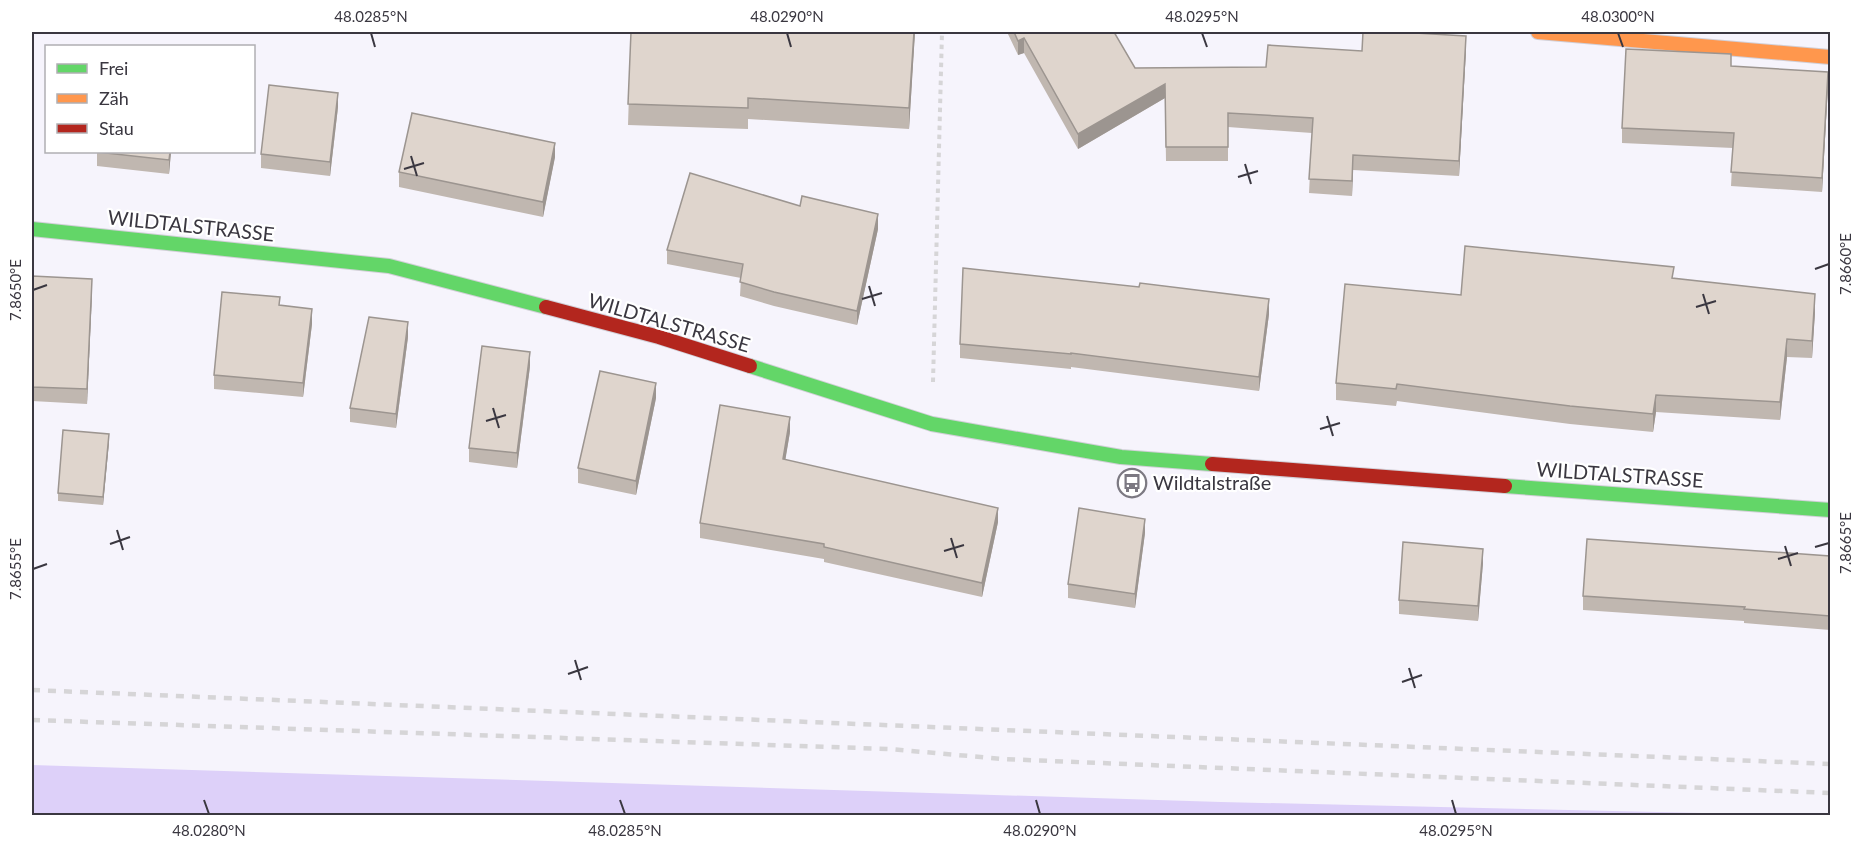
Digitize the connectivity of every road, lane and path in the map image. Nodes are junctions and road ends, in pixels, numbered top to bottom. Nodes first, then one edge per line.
1 (942, 32) edge
2 (1538, 32) edge
3 (1830, 57) edge
4 (32, 229) edge
5 (932, 424) junction
6 (1830, 510) edge

1 - 5 path
2 - 3 street
4 - 5 street, WILDTALSTRASSE
5 - 6 street, WILDTALSTRASSE

